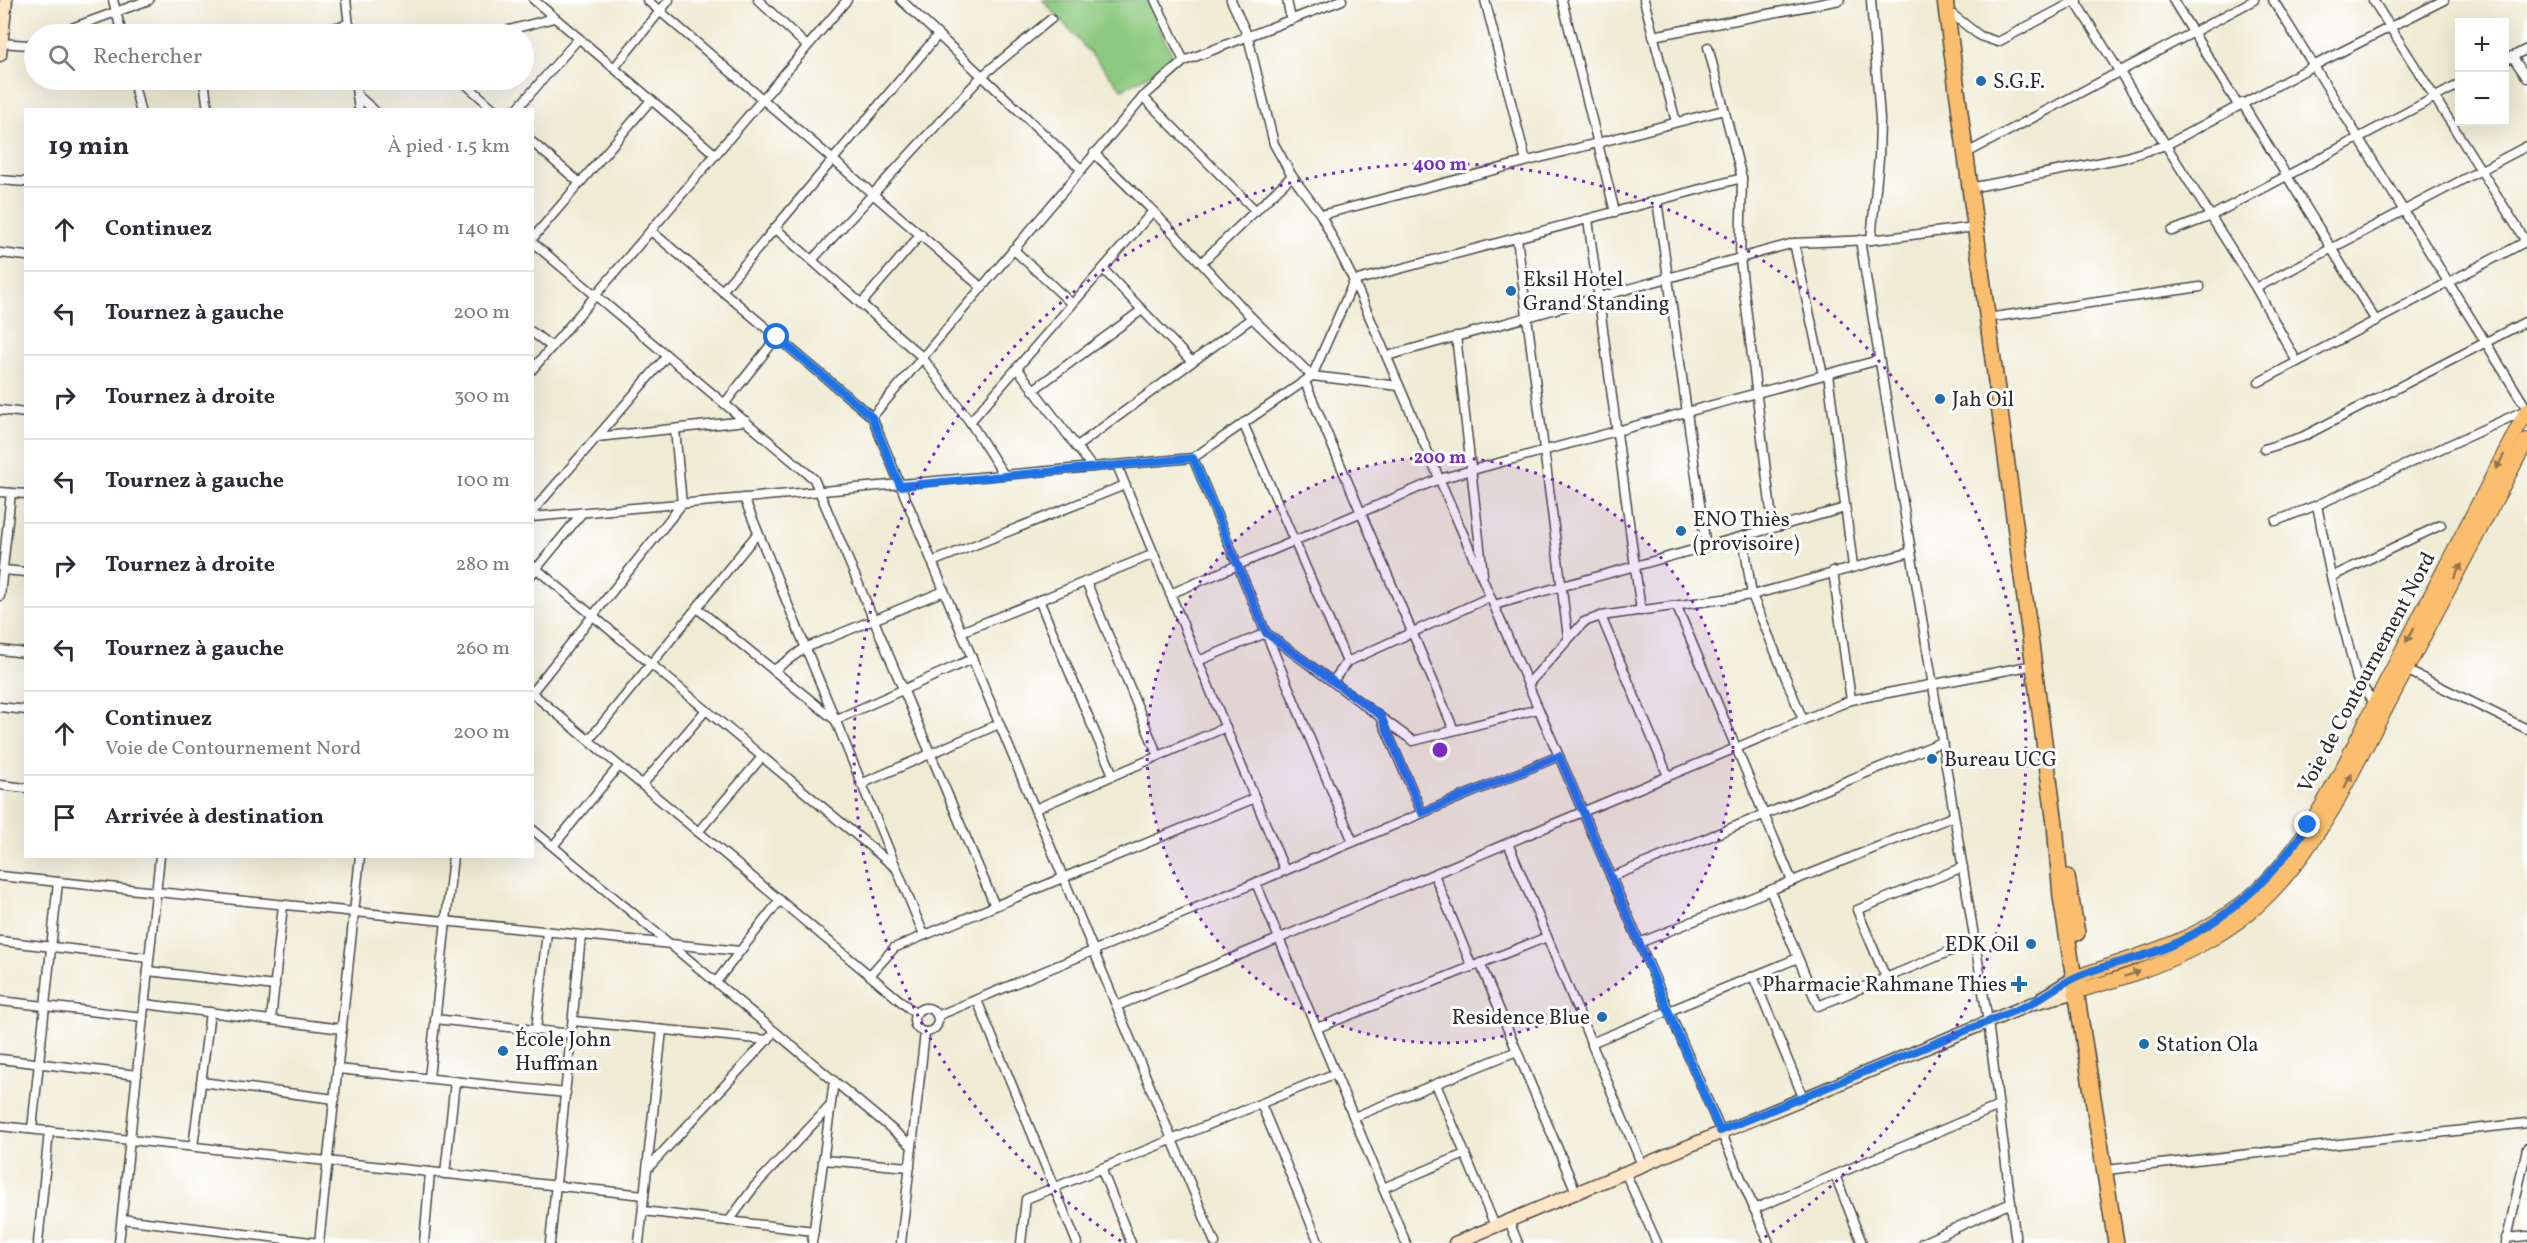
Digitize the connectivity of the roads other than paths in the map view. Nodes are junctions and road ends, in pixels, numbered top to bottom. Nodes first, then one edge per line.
1 (6, 0) edge
2 (113, 0) edge
3 (149, 0) edge
4 (346, 0) edge
5 (534, 0) edge
6 (647, 0) edge
7 (669, 0) edge
8 (758, 0) edge
9 (847, 0) edge
10 (900, 0) edge
11 (1155, 0) edge
12 (1231, 0) edge
13 (1287, 0) edge
14 (1342, 0) edge
15 (1485, 0) edge
16 (1562, 0) edge
17 (1644, 0) edge
18 (1840, 0) edge
19 (1871, 0) edge
20 (2173, 0) edge
21 (2254, 0) edge
22 (2273, 0) edge
23 (2373, 0) edge
24 (2444, 0) edge
25 (2076, 1) edge
26 (1946, 5) edge
27 (659, 10) junction
28 (116, 11) junction
29 (554, 18) junction
30 (1051, 20) dead end
31 (1291, 20) junction
32 (82, 24) edge
33 (119, 24) edge
34 (349, 24) edge
35 (532, 24) edge
36 (2390, 26) junction
37 (2194, 33) junction
38 (938, 35) junction
39 (1653, 36) junction
40 (1248, 37) junction
41 (579, 38) junction
42 (24, 46) edge
43 (807, 46) junction
44 (1708, 47) dead end
45 (1, 49) edge
46 (2527, 49) edge
47 (2509, 58) edge
48 (1184, 61) junction
49 (2315, 64) junction
50 (614, 68) junction
51 (2121, 74) junction
52 (982, 76) junction
53 (2527, 78) edge
54 (2455, 87) edge
55 (534, 89) edge
56 (135, 90) edge
57 (205, 90) edge
58 (357, 90) edge
59 (472, 90) edge
60 (534, 90) edge
61 (357, 95) junction
62 (1143, 97) junction
63 (2435, 98) junction
64 (763, 99) junction
65 (651, 100) junction
66 (2240, 104) junction
67 (140, 108) edge
68 (208, 108) edge
69 (359, 108) edge
70 (372, 108) edge
71 (493, 108) edge
72 (518, 108) edge
73 (1724, 110) junction
74 (1676, 122) junction
75 (2360, 137) junction
76 (1598, 143) junction
77 (534, 144) edge
78 (2166, 145) junction
79 (2527, 146) edge
80 (1094, 153) junction
81 (1965, 154) junction
82 (716, 155) junction
83 (833, 159) junction
84 (1526, 161) junction
85 (1080, 168) junction
86 (2480, 170) junction
87 (1292, 176) junction
88 (2287, 176) junction
89 (1742, 178) junction
90 (0, 180) edge
91 (24, 182) edge
92 (580, 183) junction
93 (1970, 188) junction
94 (873, 194) junction
95 (1657, 200) junction
96 (1153, 210) junction
97 (2404, 210) junction
98 (1256, 211) junction
99 (1615, 212) junction
100 (1321, 215) junction
101 (2211, 216) junction
102 (1588, 219) junction
103 (1975, 227) junction
104 (775, 228) junction
105 (651, 231) junction
106 (2172, 231) dead end
107 (921, 234) junction
108 (534, 238) edge
109 (1517, 238) junction
110 (1860, 240) junction
111 (1871, 240) junction
112 (534, 242) edge
113 (2527, 242) edge
114 (1794, 243) junction
115 (2332, 248) junction
116 (1012, 249) junction
117 (0, 253) edge
118 (24, 256) edge
119 (1740, 258) junction
120 (812, 260) junction
121 (1201, 263) junction
122 (1102, 269) junction
123 (1668, 277) junction
124 (1354, 281) junction
125 (2449, 283) junction
126 (981, 287) junction
127 (2200, 287) dead end
128 (2256, 288) junction
129 (722, 291) junction
130 (596, 296) junction
131 (1599, 297) junction
132 (861, 304) junction
133 (1072, 304) junction
134 (1142, 310) junction
135 (1527, 316) junction
136 (1251, 318) junction
137 (1987, 318) junction
138 (2376, 321) junction
139 (2527, 321) edge
140 (534, 334) edge
141 (1456, 336) junction
142 (777, 337) junction
143 (2486, 343) junction
144 (552, 347) junction
145 (668, 356) junction
146 (1387, 356) junction
147 (922, 357) junction
148 (1879, 360) junction
149 (1192, 362) junction
150 (2297, 362) junction
151 (534, 368) edge
152 (1017, 368) junction
153 (1825, 374) junction
154 (1308, 379) junction
155 (2259, 382) dead end
156 (1399, 386) junction
157 (1033, 390) junction
158 (1756, 393) junction
159 (725, 403) junction
160 (0, 410) edge
161 (2527, 410) edge
162 (1687, 412) junction
163 (24, 413) edge
164 (872, 417) junction
165 (746, 421) junction
166 (970, 422) junction
167 (1243, 423) junction
168 (675, 429) junction
169 (1617, 431) junction
170 (597, 437) junction
171 (2527, 440) edge
172 (1076, 447) junction
173 (2264, 449) dead end
174 (1544, 450) junction
175 (1193, 458) junction
176 (1117, 465) junction
177 (1092, 467) junction
178 (1473, 470) junction
179 (1004, 475) junction
180 (1439, 479) junction
181 (1125, 485) junction
182 (900, 486) junction
183 (821, 491) junction
184 (0, 492) edge
185 (11, 493) junction
186 (24, 495) edge
187 (744, 498) junction
188 (682, 504) junction
189 (2317, 505) junction
190 (1845, 508) junction
191 (534, 510) edge
192 (1361, 512) junction
193 (582, 513) junction
194 (534, 517) edge
195 (2276, 521) dead end
196 (2441, 525) dead end
197 (1773, 528) junction
198 (758, 534) junction
199 (1743, 536) junction
200 (1294, 541) junction
201 (1706, 547) junction
202 (1911, 552) junction
203 (1154, 554) junction
204 (932, 562) junction
205 (1238, 565) junction
206 (1636, 566) junction
207 (1853, 566) junction
208 (534, 569) edge
209 (3, 570) junction
210 (1833, 571) junction
211 (24, 572) edge
212 (2331, 577) junction
213 (1086, 581) junction
214 (1484, 582) junction
215 (1562, 586) junction
216 (944, 591) junction
217 (1170, 594) junction
218 (1752, 595) junction
219 (0, 596) edge
220 (1039, 600) junction
221 (1492, 601) junction
222 (1677, 607) junction
223 (697, 608) junction
224 (1641, 611) junction
225 (594, 616) junction
226 (1601, 616) junction
227 (874, 620) junction
228 (961, 632) junction
229 (1412, 632) junction
230 (1266, 633) junction
231 (1568, 637) junction
232 (805, 648) junction
233 (0, 650) edge
234 (24, 652) edge
235 (972, 659) junction
236 (1198, 661) junction
237 (1347, 662) junction
238 (651, 664) junction
239 (2034, 664) junction
240 (774, 670) junction
241 (2406, 670) junction
242 (1333, 681) junction
243 (1932, 683) junction
244 (1528, 684) junction
245 (903, 690) junction
246 (534, 691) edge
247 (534, 695) edge
248 (1851, 700) junction
249 (2374, 703) junction
250 (0, 707) edge
251 (1538, 709) junction
252 (24, 710) edge
253 (706, 710) junction
254 (1381, 716) junction
255 (835, 720) junction
256 (1803, 720) junction
257 (999, 724) junction
258 (1226, 727) junction
259 (2527, 729) edge
260 (1454, 730) junction
261 (589, 740) junction
262 (1942, 742) junction
263 (1736, 748) junction
264 (930, 753) junction
265 (1158, 756) junction
266 (1559, 756) junction
267 (762, 757) junction
268 (619, 766) junction
269 (1113, 775) junction
270 (1668, 776) junction
271 (861, 784) junction
272 (0, 785) edge
273 (642, 785) junction
274 (24, 788) edge
275 (1255, 798) junction
276 (1035, 808) junction
277 (2325, 810) junction
278 (1583, 812) junction
279 (1422, 813) junction
280 (1764, 814) junction
281 (1954, 816) junction
282 (534, 831) edge
283 (698, 831) junction
284 (1353, 842) junction
285 (1508, 843) junction
286 (554, 846) junction
287 (160, 858) edge
288 (360, 858) edge
289 (453, 858) edge
290 (1963, 867) junction
291 (897, 869) junction
292 (1286, 871) junction
293 (1434, 874) junction
294 (0, 876) edge
295 (1611, 877) junction
296 (1063, 878) junction
297 (1792, 881) junction
298 (58, 882) junction
299 (1256, 883) junction
300 (1770, 890) junction
301 (156, 892) junction
302 (780, 900) junction
303 (283, 905) junction
304 (995, 906) junction
305 (354, 912) junction
306 (446, 922) junction
307 (547, 932) junction
308 (924, 935) junction
309 (581, 936) junction
310 (1547, 937) junction
311 (1279, 938) junction
312 (0, 941) edge
313 (1975, 941) junction
314 (1639, 943) junction
315 (671, 945) junction
316 (51, 947) junction
317 (740, 951) junction
318 (1094, 951) junction
319 (1798, 957) junction
320 (150, 958) junction
321 (1476, 965) junction
322 (148, 971) junction
323 (870, 975) junction
324 (1753, 976) junction
325 (1886, 978) junction
326 (716, 982) junction
327 (2080, 983) junction
328 (275, 986) junction
329 (977, 1000) junction
330 (0, 1001) edge
331 (144, 1004) junction
332 (45, 1006) junction
333 (1117, 1006) junction
334 (1669, 1011) junction
335 (210, 1012) junction
336 (916, 1014) junction
337 (937, 1016) junction
338 (143, 1017) junction
339 (435, 1019) junction
340 (271, 1020) junction
341 (573, 1021) junction
342 (1988, 1022) junction
343 (1317, 1028) junction
344 (342, 1029) junction
345 (536, 1030) junction
346 (662, 1030) junction
347 (775, 1032) junction
348 (925, 1032) junction
349 (572, 1034) junction
350 (768, 1040) junction
351 (1591, 1043) junction
352 (1517, 1051) junction
353 (0, 1059) edge
354 (39, 1063) junction
355 (338, 1069) junction
356 (1336, 1073) junction
357 (137, 1075) junction
358 (429, 1078) junction
359 (455, 1081) junction
360 (834, 1081) junction
361 (201, 1082) junction
362 (1436, 1084) junction
363 (566, 1093) junction
364 (1803, 1097) junction
365 (335, 1099) junction
366 (1261, 1104) junction
367 (831, 1106) junction
368 (1999, 1106) junction
369 (1354, 1117) junction
370 (2527, 1123) edge
371 (0, 1126) edge
372 (32, 1130) junction
373 (49, 1131) junction
374 (1720, 1131) junction
375 (130, 1140) junction
376 (1172, 1140) junction
377 (912, 1146) junction
378 (193, 1147) junction
379 (2527, 1148) edge
380 (1465, 1154) junction
381 (824, 1160) junction
382 (328, 1161) junction
383 (1642, 1165) junction
384 (910, 1167) junction
385 (647, 1168) junction
386 (1101, 1168) junction
387 (2106, 1170) junction
388 (430, 1172) junction
389 (1625, 1172) junction
390 (446, 1174) junction
391 (1835, 1175) junction
392 (556, 1186) junction
393 (1054, 1187) junction
394 (1383, 1188) junction
395 (1576, 1192) junction
396 (644, 1195) junction
397 (2011, 1203) junction
398 (1754, 1209) junction
399 (643, 1211) junction
400 (122, 1219) junction
401 (729, 1221) junction
402 (1509, 1221) junction
403 (1495, 1226) junction
404 (814, 1231) junction
405 (2527, 1236) edge
406 (2506, 1240) edge
407 (38, 1243) edge
408 (119, 1243) edge
409 (424, 1243) edge
410 (550, 1243) edge
411 (639, 1243) edge
412 (812, 1243) edge
413 (901, 1243) edge
414 (1021, 1243) edge
415 (1077, 1243) edge
416 (1131, 1243) edge
417 (1215, 1243) edge
418 (1319, 1243) edge
419 (1406, 1243) edge
420 (1455, 1243) edge
421 (1518, 1243) edge
422 (1657, 1243) edge
423 (1769, 1243) edge
424 (1862, 1243) edge
425 (1922, 1243) edge
426 (2016, 1243) edge
427 (2116, 1243) edge

1 - 45 street
2 - 28 street
3 - 28 street
4 - 34 street
5 - 29 street
6 - 27 street
7 - 27 street
8 - 43 street
9 - 43 street
10 - 38 street
11 - 48 street
12 - 40 street
13 - 31 street
14 - 31 street
15 - 84 street
16 - 76 street
17 - 39 street
18 - 39 street
19 - 111 street
20 - 37 street
21 - 37 street
22 - 49 street
23 - 36 street
24 - 36 street
25 - 26 street
25 - 51 street
26 - 81 highway
27 - 50 street
27 - 64 street
28 - 32 street
28 - 33 street
29 - 35 street
29 - 41 street
30 - 52 street
31 - 40 street
36 - 49 street
36 - 63 street
37 - 51 street
37 - 66 street
38 - 52 street
38 - 83 street
39 - 74 street
40 - 48 street
40 - 87 street
41 - 50 street
41 - 55 street
42 - 45 street
43 - 64 street
44 - 73 street
46 - 47 street
47 - 53 street
48 - 62 street
49 - 66 street
49 - 75 street
50 - 65 street
51 - 78 street
51 - 81 street
52 - 85 street
52 - 94 street
54 - 63 street
56 - 67 street
57 - 68 street
58 - 61 street
59 - 71 street
60 - 72 street
61 - 69 street
61 - 70 street
62 - 80 street
62 - 98 street
63 - 75 street
63 - 86 street
64 - 82 street
64 - 83 street
65 - 82 street
65 - 92 street
66 - 78 street
66 - 88 street
73 - 74 street
73 - 89 street
74 - 76 street
75 - 88 street
75 - 97 street
76 - 84 street
76 - 99 street
77 - 92 street
78 - 93 street
78 - 101 street
79 - 86 street
80 - 85 street
80 - 96 street
81 - 93 highway
82 - 105 street
83 - 94 street
83 - 104 street
84 - 100 street
85 - 116 street
86 - 97 street
86 - 113 street
87 - 98 street
87 - 100 street
88 - 101 street
88 - 115 street
89 - 95 street
89 - 119 street
90 - 91 street
92 - 108 street
93 - 103 highway
94 - 107 street
94 - 120 street
95 - 99 street
95 - 123 street
96 - 121 street
96 - 122 street
97 - 115 street
97 - 125 street
98 - 121 street
99 - 102 street
100 - 124 street
101 - 106 street
101 - 128 street
102 - 109 street
102 - 131 street
103 - 111 street
103 - 137 highway
104 - 120 street
104 - 129 street
105 - 129 street
105 - 130 street
107 - 126 street
107 - 132 street
109 - 124 street
109 - 135 street
110 - 111 street
110 - 114 street
110 - 148 street
112 - 130 street
113 - 125 street
114 - 119 street
114 - 153 street
115 - 128 street
115 - 138 street
116 - 126 street
116 - 133 street
117 - 118 street
119 - 123 street
119 - 158 street
120 - 132 street
121 - 136 street
122 - 133 street
122 - 134 street
123 - 131 street
123 - 162 street
124 - 146 street
124 - 154 street
125 - 138 street
125 - 143 street
126 - 147 street
127 - 137 street
128 - 150 street
129 - 142 street
130 - 144 street
130 - 145 street
131 - 135 street
131 - 169 street
132 - 147 street
133 - 152 street
134 - 149 street
134 - 157 street
135 - 141 street
135 - 174 street
136 - 149 street
136 - 154 street
137 - 239 highway
138 - 150 street
139 - 143 street
140 - 144 street
141 - 146 street
141 - 178 street
142 - 159 street
142 - 164 street
143 - 161 street
143 - 173 street
144 - 151 street
145 - 159 street
145 - 170 street
146 - 156 street
147 - 164 street
147 - 166 street
148 - 153 street
148 - 202 street
149 - 172 street
150 - 155 street
152 - 157 street
152 - 166 street
153 - 158 street
153 - 190 street
154 - 156 street
154 - 167 street
154 - 192 street
156 - 180 street
157 - 172 street
158 - 162 street
158 - 197 street
159 - 165 street
160 - 163 street
161 - 189 street
161 -> 249 main road, Voie de Contournement Nord
162 - 169 street
162 - 201 street
164 - 182 street
165 - 168 street
165 - 183 street
166 - 179 street
167 - 175 street
167 - 200 street
168 - 170 street
168 - 188 street
169 - 174 street
169 - 206 street
170 - 191 street
241 -> 171 main road, Voie de Contournement Nord
172 - 177 street
174 - 178 street
174 - 215 street
175 - 176 street
175 - 205 street
176 - 177 street
176 - 181 street
177 - 179 street
178 - 180 street
178 - 214 street
179 - 182 street
180 - 192 street
180 - 214 street
181 - 203 street
181 - 204 street
182 - 183 street
182 - 204 street
183 - 187 street
183 - 227 street
184 - 185 street
185 - 186 street
185 - 209 street
187 - 188 street
187 - 198 street
188 - 193 street
188 - 225 street
189 - 195 street
189 - 212 street
190 - 197 street
190 - 207 street
192 - 200 street
192 - 229 street
193 - 194 street
193 - 208 street
196 - 212 street
197 - 199 street
198 - 223 street
198 - 232 street
199 - 201 street
199 - 218 street
200 - 205 street
200 - 237 street
201 - 206 street
202 - 207 street
202 - 243 street
203 - 213 street
203 - 217 street
204 - 216 street
205 - 217 street
205 - 230 street
206 - 215 street
206 - 224 street
207 - 210 street
208 - 225 street
209 - 211 street
209 - 219 street
210 - 218 street
210 - 248 street
212 - 249 street
213 - 220 street
213 - 265 street
214 - 221 street
215 - 221 street
215 - 231 street
216 - 227 street
216 - 228 street
217 - 236 street
218 - 222 street
218 - 256 street
220 - 228 street
220 - 269 street
221 - 229 street
221 - 244 street
222 - 224 street
222 - 263 street
223 - 238 street
223 - 240 street
224 - 226 street
225 - 238 street
225 - 246 street
226 - 231 street
226 - 270 street
227 - 232 street
227 - 245 street
228 - 235 street
229 - 237 street
229 - 260 street
230 - 236 street
230 - 242 street
230 - 284 street
231 - 244 street
232 - 240 street
232 - 255 street
233 - 234 street
235 - 245 street
235 - 257 street
236 - 258 street
237 - 242 street
238 - 253 street
238 - 261 street
239 - 243 street
239 - 327 highway
240 - 255 street
241 - 259 street
277 -> 241 main road, Voie de Contournement Nord
242 - 254 street
243 - 248 street
243 - 262 street
244 - 251 street
245 - 255 street
245 - 264 street
247 - 261 street
248 - 256 street
249 - 277 main road, Voie de Contournement Nord
250 - 252 street
251 - 260 street
251 - 266 street
253 - 267 street
253 - 273 street
254 - 260 street
254 - 279 street
255 - 271 street
256 - 263 street
257 - 264 street
257 - 276 street
258 - 265 street
258 - 275 street
261 - 268 street
262 - 280 street
262 - 281 street
263 - 270 street
263 - 280 street
264 - 271 street
264 - 304 street
265 - 269 street
266 - 278 street
266 - 279 street
267 - 283 street
267 - 291 street
268 - 273 street
268 - 286 street
269 - 276 street
270 - 278 street
271 - 291 street
272 - 274 street
273 - 283 street
275 - 292 street
275 - 296 street
276 - 296 street
277 - 327 main road, Voie de Contournement Nord
278 - 285 street
278 - 295 street
279 - 284 street
280 - 295 street
280 - 297 street
281 - 290 street
281 - 297 street
282 - 286 street
283 - 302 street
284 - 292 street
285 - 293 street
285 - 310 street
286 - 315 street
287 - 301 street
288 - 305 street
289 - 306 street
290 - 313 street
290 - 325 street
291 - 308 street
292 - 299 street
293 - 311 street
293 - 321 street
294 - 298 street
295 - 314 street
296 - 304 street
296 - 318 street
297 - 300 street
298 - 301 street
298 - 316 street
299 - 311 street
299 - 318 street
300 - 314 street
300 - 319 street
301 - 303 street
301 - 320 street
302 - 317 street
302 - 323 street
303 - 305 street
303 - 328 street
304 - 308 street
305 - 306 street
305 - 344 street
306 - 307 street
306 - 339 street
307 - 309 street
307 - 345 street
308 - 323 street
309 - 315 street
309 - 341 street
310 - 321 street
310 - 351 street
311 - 333 street
311 - 343 street
312 - 316 street
313 - 325 street
313 - 342 street
314 - 334 street
315 - 317 street
315 - 326 street
316 - 320 street
316 - 332 street
317 - 326 street
318 - 329 street
318 - 333 street
319 - 324 street
319 - 325 street
320 - 322 street
321 - 343 street
321 - 352 street
322 - 328 street
322 - 331 street
323 - 336 street
324 - 334 street
324 - 364 street
326 - 347 street
327 - 342 street
327 - 387 highway
328 - 340 street
329 - 337 street
329 - 393 street
330 - 332 street
331 - 335 street
331 - 338 street
332 - 338 street
332 - 354 street
333 - 376 street
334 - 351 street
334 - 374 street
335 - 340 street
335 - 361 street
336 - 337 street
336 - 348 street
337 - 348 street
338 - 357 street
339 - 345 street
339 - 358 street
340 - 344 street
341 - 346 street
341 - 349 street
342 - 364 street
342 - 368 street
343 - 356 street
344 - 355 street
345 - 349 street
346 - 350 street
346 - 385 street
347 - 350 street
347 - 360 street
348 - 377 street
349 - 363 street
350 - 385 street
351 - 383 street
352 - 362 street
352 - 395 street
353 - 354 street
354 - 357 street
354 - 372 street
355 - 358 street
355 - 365 street
356 - 366 street
356 - 369 street
357 - 375 street
358 - 359 street
359 - 363 street
359 - 390 street
360 - 367 street
360 - 377 street
361 - 365 street
361 - 378 street
362 - 369 street
362 - 380 street
363 - 392 street
364 - 374 street
365 - 382 street
366 - 376 street
366 - 418 street
367 - 381 street
367 - 401 street
368 - 391 street
368 - 397 street
369 - 394 street
370 - 387 street
371 - 372 street
372 - 373 street
373 - 375 street
373 - 407 street
374 - 383 street
374 - 398 street
375 - 378 street
375 - 400 street
376 - 386 street
376 - 417 street
377 - 384 street
378 - 382 street
379 - 406 street
380 - 394 street
380 - 403 street
381 - 384 street
381 - 404 street
382 - 388 street
382 - 400 street
383 - 389 street
384 - 413 street
385 - 396 street
386 - 393 street
386 - 416 street
387 - 427 highway
388 - 390 street
388 - 409 street
389 - 395 street
389 - 422 street
390 - 392 street
391 - 398 street
391 - 424 street
392 - 396 street
392 - 410 street
393 - 414 street
393 - 415 street
394 - 419 street
395 - 402 street
396 - 399 street
397 - 425 street
397 - 426 street
398 - 423 street
399 - 401 street
399 - 411 street
400 - 408 street
401 - 404 street
402 - 403 street
402 - 421 street
403 - 420 street
404 - 412 street
405 - 406 street

